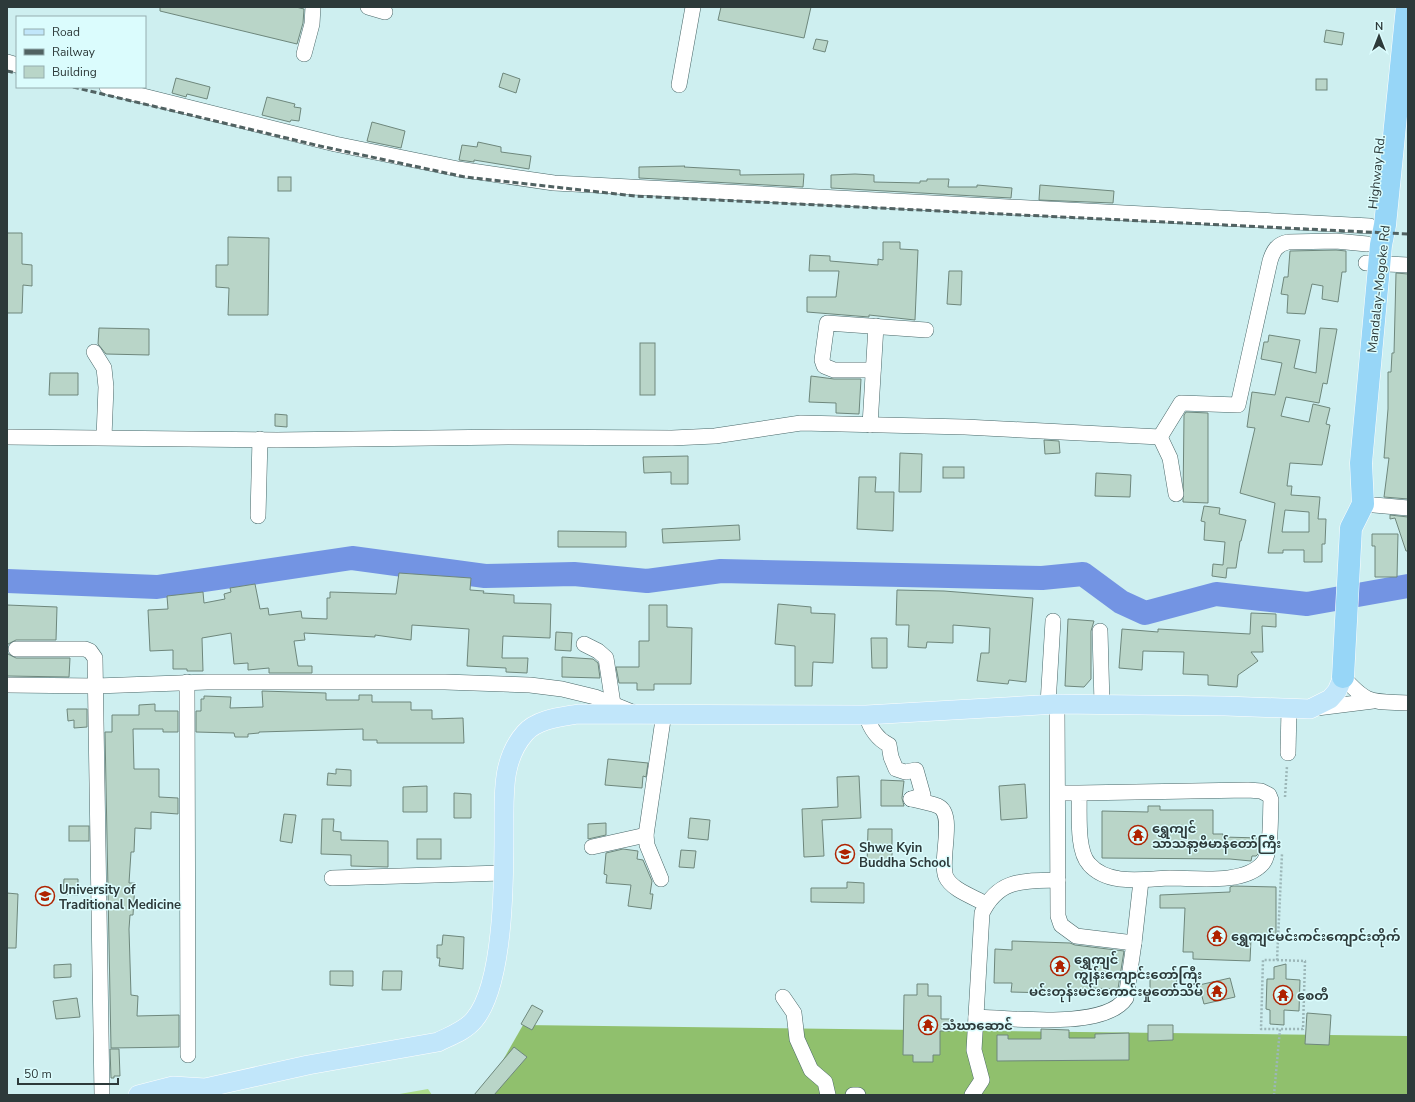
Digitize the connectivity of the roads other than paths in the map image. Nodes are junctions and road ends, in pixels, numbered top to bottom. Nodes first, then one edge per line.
1 (312, 7) edge
2 (368, 7) edge
3 (693, 7) edge
4 (1393, 7) edge
5 (1407, 7) edge
6 (385, 12) dead end
7 (304, 54) dead end
8 (679, 85) dead end
9 (111, 88) edge
10 (1371, 249) junction
11 (1408, 265) edge
12 (876, 326) junction
13 (926, 330) dead end
14 (94, 352) dead end
15 (874, 370) junction
16 (870, 425) junction
17 (1160, 436) junction
18 (7, 437) edge
19 (104, 437) junction
20 (260, 439) junction
21 (1176, 494) dead end
22 (1363, 504) junction
23 (1408, 508) edge
24 (258, 516) dead end
25 (1351, 528) junction
26 (1053, 621) dead end
27 (1100, 631) dead end
28 (584, 644) dead end
29 (16, 649) dead end
30 (1342, 676) junction
31 (187, 682) junction
32 (7, 685) edge
33 (96, 686) junction
34 (1373, 701) junction
35 (613, 704) junction
36 (1052, 704) junction
37 (1102, 704) junction
38 (1408, 704) edge
39 (1289, 709) junction
40 (1310, 709) junction
41 (636, 713) junction
42 (664, 713) junction
43 (866, 715) junction
44 (1288, 753) road end
45 (1059, 793) junction
46 (1079, 793) junction
47 (646, 835) junction
48 (592, 847) dead end
49 (504, 874) junction
50 (332, 878) dead end
51 (661, 879) dead end
52 (1058, 880) junction
53 (1141, 881) junction
54 (986, 904) junction
55 (1134, 943) junction
56 (783, 997) dead end
57 (976, 1017) junction
58 (188, 1055) dead end
59 (200, 1092) edge
60 (102, 1095) edge
61 (138, 1095) edge
62 (828, 1095) edge
63 (853, 1095) edge
64 (858, 1095) edge
65 (972, 1095) edge

1 - 7 street
2 - 6 street
3 - 8 street
4 - 10 highway, Highway Rd.
5 - 10 highway, Mandalay-Mogoke Rd
9 - 10 street
10 - 11 street
10 - 17 street
10 - 22 highway, Mandalay-Mogoke Rd
10 - 25 highway, Highway Rd.
12 - 13 street
12 - 15 street
12 - 15 street
14 - 19 street
15 - 16 street
16 - 17 street
16 - 20 street
17 - 21 street
18 - 19 street
19 - 20 street
20 - 24 street
22 - 23 street
22 - 25 highway, Mandalay-Mogoke Rd
25 - 30 highway, Mandalay-Mogoke Rd
26 - 36 street
27 - 37 street
28 - 35 street
29 - 33 street
30 - 34 street
30 - 40 main road
31 - 33 street
31 - 35 street
31 - 58 street
32 - 33 street
33 - 60 street
34 - 38 street
34 - 40 street
35 - 41 street
36 - 37 main road
36 - 43 main road
36 - 45 street
37 - 39 main road
39 - 40 main road
39 - 44 street
41 - 42 main road
41 - 49 main road
42 - 43 main road
42 - 47 street
43 - 54 street
45 - 46 street
45 - 52 street
46 - 53 street
46 - 53 street
47 - 48 street
47 - 51 street
49 - 50 street
49 - 59 main road
52 - 54 street
52 - 55 street
53 - 55 street
54 - 57 street
55 - 57 street
56 - 62 street
57 - 65 street
59 - 61 main road
63 - 64 street

